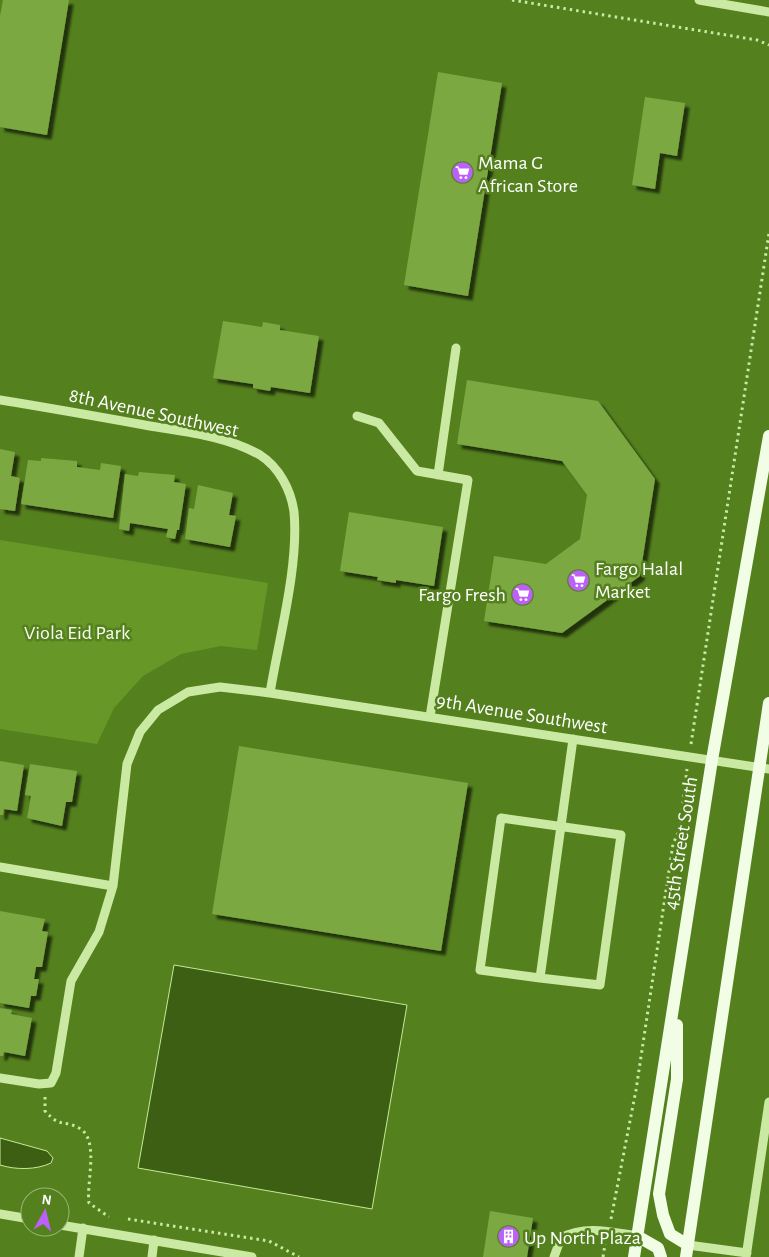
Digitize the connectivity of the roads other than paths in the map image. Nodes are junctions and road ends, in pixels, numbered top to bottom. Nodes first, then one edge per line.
1 (700, 0) edge
2 (769, 12) edge
3 (456, 348) dead end
4 (0, 400) edge
5 (357, 416) dead end
6 (769, 436) edge
7 (438, 475) junction
8 (270, 692) junction
9 (769, 703) edge
10 (430, 717) junction
11 (573, 739) junction
12 (712, 760) junction
13 (764, 768) edge
14 (561, 826) junction
15 (0, 867) edge
16 (113, 886) junction
17 (540, 978) junction
18 (677, 984) junction
19 (0, 1078) edge
20 (769, 1102) edge
21 (0, 1214) edge
22 (20, 1218) edge
23 (70, 1226) edge
24 (83, 1228) junction
25 (637, 1236) junction
26 (154, 1240) junction
27 (687, 1251) edge
28 (746, 1255) edge
29 (79, 1257) edge
30 (152, 1257) edge
31 (252, 1257) edge
32 (554, 1257) edge
33 (634, 1257) edge
34 (661, 1257) edge

1 - 2 street
3 - 7 street
4 - 8 street, 8th Avenue Southwest
5 - 7 street
6 - 12 main road, 45th Street South
7 - 10 street
8 - 10 street, 9th Avenue Southwest
8 - 16 street, 9th Avenue Southwest
9 - 13 main road
10 - 11 street, 9th Avenue Southwest
11 - 12 street, 9th Avenue Southwest
11 - 14 street
12 - 13 street, 9th Avenue Southwest
12 - 18 main road, 45th Street South
13 - 27 main road
14 - 17 street
14 - 17 street
14 - 17 street
15 - 16 street
16 - 19 street, 9th Avenue Southwest
18 - 25 main road, 45th Street South
18 - 27 main road
20 - 28 street
21 - 22 street
23 - 24 street
24 - 26 street
24 - 29 street
25 - 32 street
25 - 33 main road, 45th Street South
25 - 34 main road
26 - 30 street
26 - 31 street
27 - 28 street

